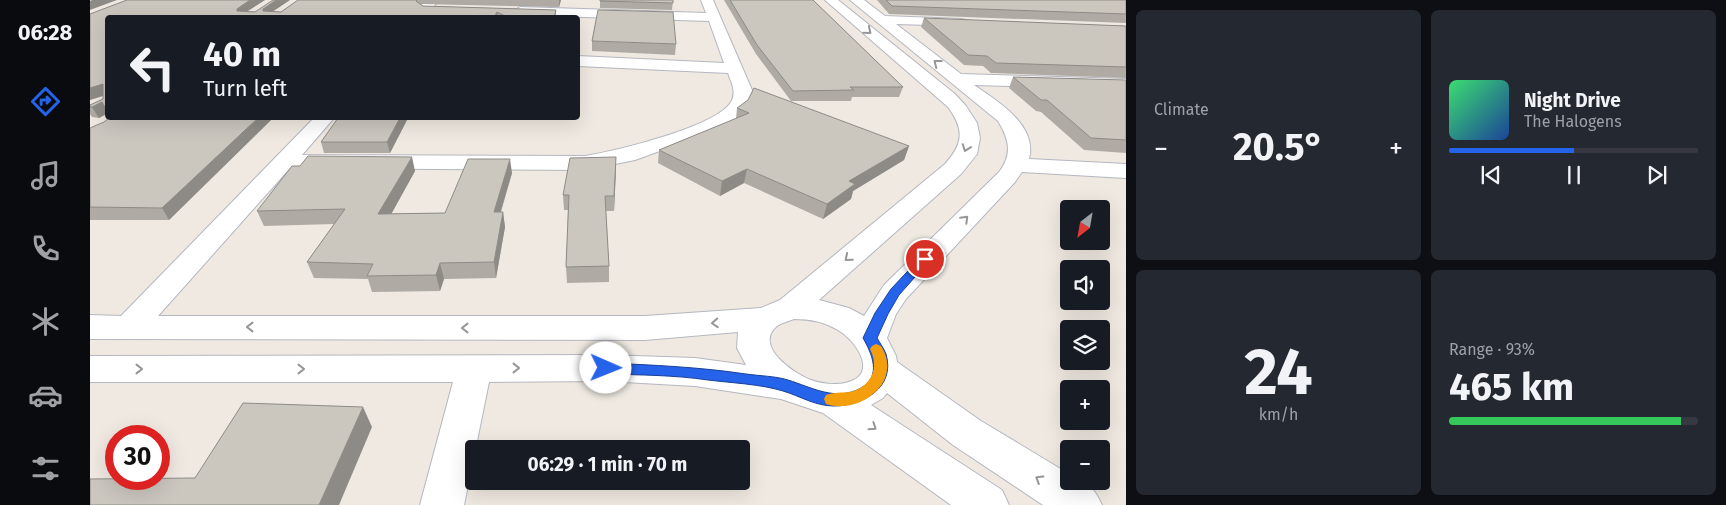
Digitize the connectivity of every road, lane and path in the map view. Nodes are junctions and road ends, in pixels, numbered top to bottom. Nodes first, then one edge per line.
1 (831, 0) edge
2 (856, 0) edge
3 (429, 4) edge
4 (445, 8) edge
5 (710, 8) edge
6 (505, 10) edge
7 (419, 15) edge
8 (882, 20) junction
9 (970, 24) edge
10 (580, 61) edge
11 (734, 68) junction
12 (958, 78) junction
13 (1126, 84) edge
14 (322, 120) edge
15 (283, 161) junction
16 (1017, 165) junction
17 (1126, 171) edge
18 (777, 313) junction
19 (90, 327) edge
20 (129, 327) junction
21 (876, 354) junction
22 (474, 368) junction
23 (92, 371) edge
24 (785, 385) junction
25 (833, 400) junction
26 (442, 505) edge
27 (986, 505) edge
28 (1080, 505) edge

1 -> 18 street
2 - 8 street
3 - 4 street
3 - 7 street
5 - 6 street
5 - 11 street
8 - 9 street
12 -> 8 street
10 - 11 street
11 - 15 street
12 - 13 street
12 - 16 street
14 - 15 street
15 - 20 street
16 - 17 street
21 -> 16 street
18 -> 20 street
18 - 21 street
18 - 24 street
19 - 20 street
21 - 25 street
28 -> 21 street
23 -> 22 street
22 -> 24 street
22 - 26 street
24 - 25 street
25 -> 27 street

